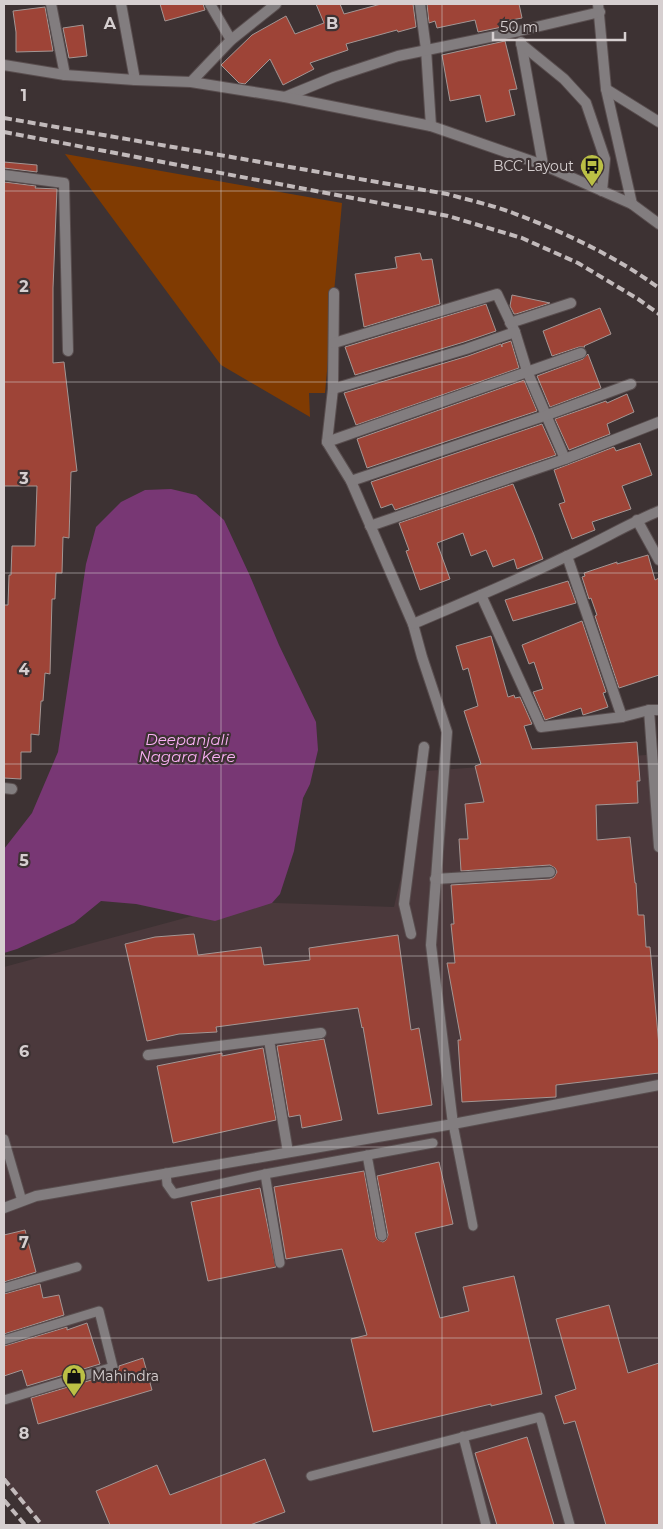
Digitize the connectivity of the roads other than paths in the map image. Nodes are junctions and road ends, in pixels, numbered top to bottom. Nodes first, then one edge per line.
1 (51, 4) edge
2 (121, 4) edge
3 (210, 4) edge
4 (276, 4) edge
5 (420, 4) edge
6 (599, 8) edge
7 (519, 31) junction
8 (231, 40) junction
9 (521, 44) junction
10 (426, 49) junction
11 (4, 65) edge
12 (65, 75) junction
13 (135, 80) junction
14 (191, 82) junction
15 (606, 89) junction
16 (285, 97) junction
17 (659, 122) edge
18 (431, 126) junction
19 (543, 165) junction
20 (4, 176) edge
21 (602, 191) junction
22 (632, 204) junction
23 (659, 224) edge
24 (334, 294) dead end
25 (571, 304) dead end
26 (512, 328) junction
27 (334, 343) junction
28 (68, 350) dead end
29 (581, 353) dead end
30 (527, 371) junction
31 (631, 384) dead end
32 (332, 389) junction
33 (547, 415) junction
34 (659, 422) edge
35 (327, 442) junction
36 (565, 459) junction
37 (351, 480) junction
38 (659, 510) edge
39 (637, 520) junction
40 (370, 526) junction
41 (567, 556) junction
42 (659, 560) edge
43 (481, 595) junction
44 (413, 624) junction
45 (654, 710) edge
46 (622, 717) junction
47 (424, 747) dead end
48 (659, 847) edge
49 (550, 872) dead end
50 (435, 879) junction
51 (411, 934) dead end
52 (321, 1033) dead end
53 (269, 1040) junction
54 (148, 1055) dead end
55 (659, 1085) edge
56 (453, 1124) junction
57 (4, 1139) edge
58 (433, 1143) dead end
59 (288, 1152) junction
60 (367, 1155) junction
61 (166, 1173) junction
62 (265, 1174) junction
63 (22, 1201) junction
64 (4, 1208) edge
65 (473, 1226) dead end
66 (382, 1236) dead end
67 (280, 1263) dead end
68 (77, 1267) dead end
69 (4, 1288) edge
70 (4, 1340) edge
71 (4, 1400) edge
72 (463, 1436) junction
73 (311, 1476) dead end
74 (486, 1525) edge
75 (570, 1525) edge

1 - 12 street
2 - 13 street
3 - 8 street
4 - 8 street
5 - 10 street
6 - 7 street
6 - 15 street
7 - 9 street
7 - 10 street
8 - 14 street
9 - 19 street
9 - 21 street
10 - 16 street
10 - 18 street
11 - 12 street
12 - 13 street
13 - 14 street
14 - 16 street
15 - 17 street
15 - 22 street
16 - 18 street
18 - 19 street
19 - 21 street
20 - 28 street
21 - 22 street
22 - 23 street
24 - 27 street
25 - 26 street
26 - 27 street
26 - 30 street
26 - 32 street
27 - 32 street
29 - 30 street
30 - 33 street
30 - 35 street
31 - 33 street
32 - 35 street
33 - 36 street
33 - 37 street
34 - 36 street
35 - 37 street
36 - 40 street
37 - 40 street
38 - 39 street
39 - 41 street
39 - 42 street
40 - 44 street
41 - 43 street
41 - 46 street
43 - 44 street
43 - 46 street
44 - 50 street
45 - 46 street
45 - 48 street
47 - 51 street
49 - 50 street
50 - 56 street
52 - 53 street
53 - 54 street
53 - 59 street
55 - 56 street
56 - 59 street
56 - 65 lane
57 - 63 lane
58 - 60 lane
59 - 61 street
60 - 62 lane
60 - 66 lane
61 - 62 lane
61 - 63 street
62 - 67 lane
63 - 64 street
68 - 69 lane
70 - 71 lane
72 - 73 lane
72 - 74 lane
72 - 75 lane

